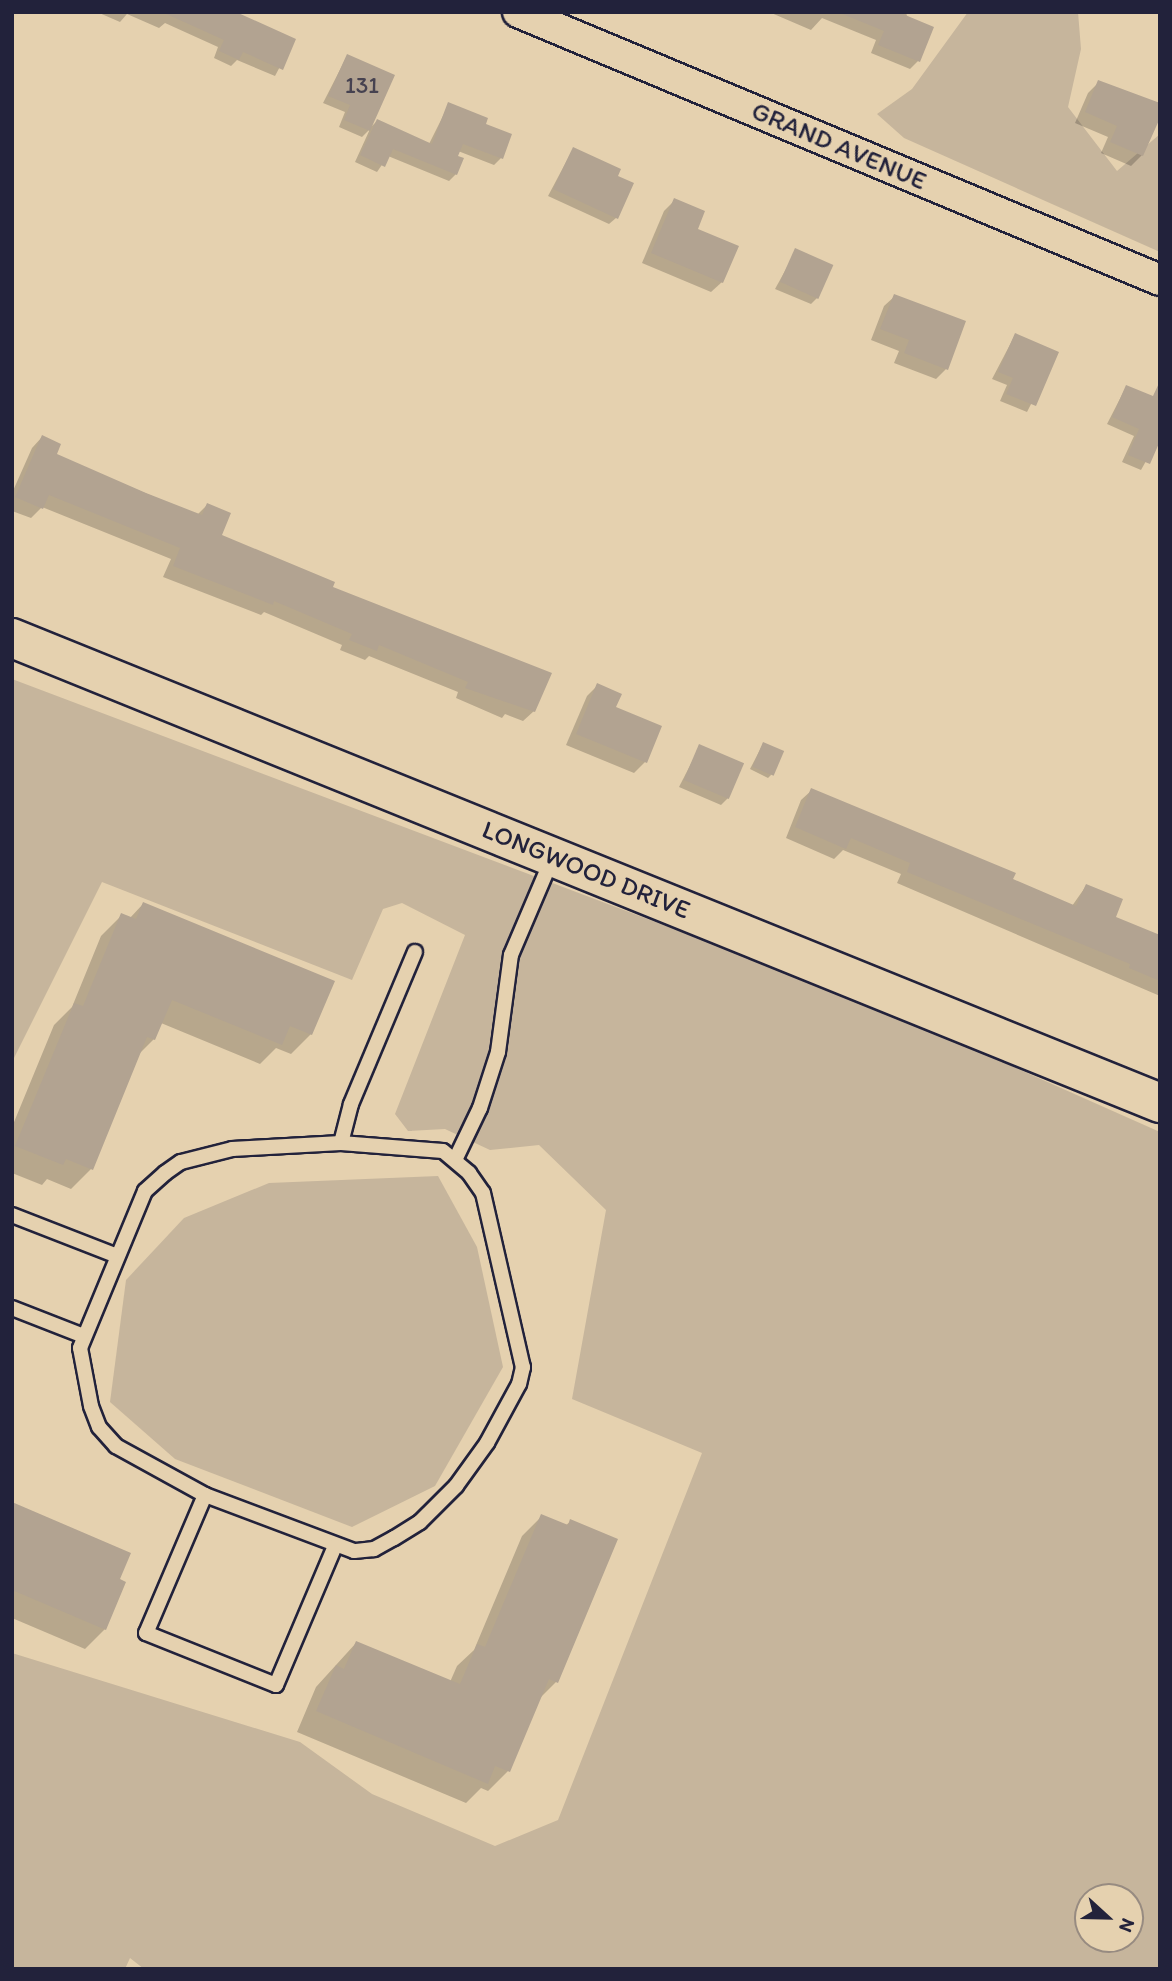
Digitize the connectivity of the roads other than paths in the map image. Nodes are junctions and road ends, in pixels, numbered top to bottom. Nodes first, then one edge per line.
1 (518, 12) edge
2 (1160, 280) edge
3 (12, 638) edge
4 (554, 856) junction
5 (415, 952) dead end
6 (1160, 1103) edge
7 (341, 1143) junction
8 (456, 1158) junction
9 (12, 1215) edge
10 (117, 1256) junction
11 (12, 1307) edge
12 (84, 1336) junction
13 (205, 1495) junction
14 (335, 1546) junction

1 - 2 street, GRAND AVENUE
3 - 4 main road, LONGWOOD DRIVE
4 - 6 main road, LONGWOOD DRIVE
4 - 8 lane
5 - 7 lane
7 - 8 lane
7 - 10 lane
8 - 14 lane
9 - 10 lane
10 - 12 lane
11 - 12 lane
12 - 13 lane
13 - 14 lane
13 - 14 lane

